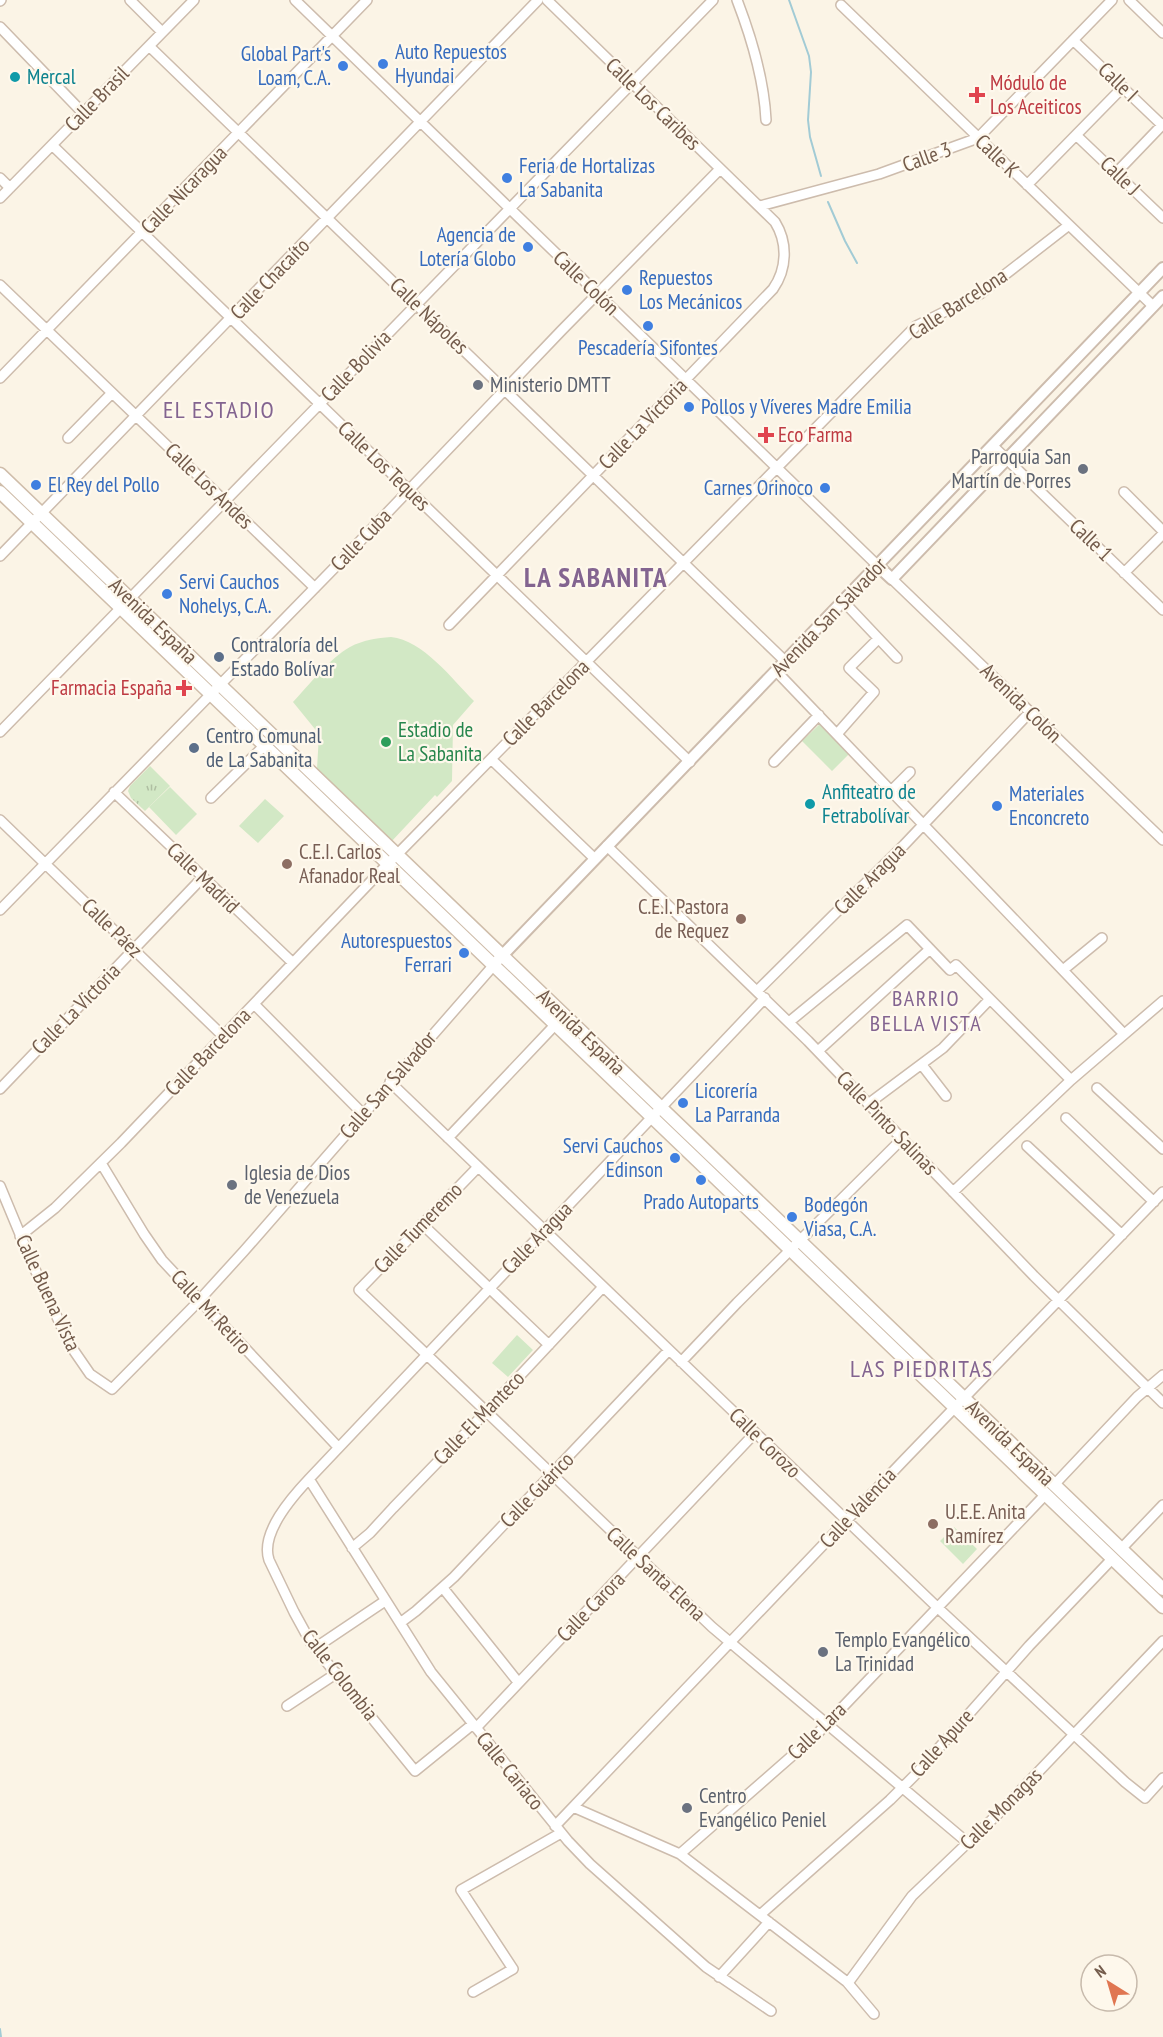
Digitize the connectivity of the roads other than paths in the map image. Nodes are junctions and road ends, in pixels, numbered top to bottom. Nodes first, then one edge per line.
1 (130, 0) edge
2 (194, 0) edge
3 (295, 0) edge
4 (367, 0) edge
5 (538, 0) edge
6 (547, 0) edge
7 (713, 0) edge
8 (737, 0) edge
9 (1112, 0) edge
10 (1129, 0) edge
11 (842, 5) dead end
12 (0, 27) edge
13 (162, 32) junction
14 (1163, 33) edge
15 (332, 36) junction
16 (1073, 39) junction
17 (149, 46) junction
18 (631, 83) junction
19 (1123, 87) junction
20 (83, 113) junction
21 (766, 120) dead end
22 (421, 122) junction
23 (1162, 124) edge
24 (239, 133) junction
25 (1076, 135) junction
26 (978, 138) junction
27 (52, 145) junction
28 (720, 169) junction
29 (1116, 173) junction
30 (0, 178) edge
31 (1027, 185) junction
32 (10, 188) junction
33 (0, 198) edge
34 (760, 206) junction
35 (509, 208) junction
36 (328, 218) junction
37 (1163, 218) edge
38 (1068, 225) junction
39 (143, 232) junction
40 (1163, 268) edge
41 (0, 285) edge
42 (1139, 293) junction
43 (598, 294) junction
44 (1163, 296) edge
45 (416, 304) junction
46 (1153, 306) junction
47 (231, 318) junction
48 (47, 330) junction
49 (0, 378) edge
50 (686, 380) junction
51 (505, 390) junction
52 (112, 393) junction
53 (320, 404) junction
54 (136, 416) junction
55 (68, 438) dead end
56 (993, 446) junction
57 (1007, 459) junction
58 (778, 469) junction
59 (0, 474) edge
60 (594, 475) junction
61 (409, 490) junction
62 (0, 492) edge
63 (1124, 492) dead end
64 (225, 501) junction
65 (41, 514) junction
66 (32, 523) junction
67 (1163, 532) edge
68 (0, 556) edge
69 (684, 563) junction
70 (878, 566) junction
71 (1124, 573) junction
72 (497, 575) junction
73 (892, 579) junction
74 (315, 588) junction
75 (844, 602) junction
76 (125, 603) junction
77 (1163, 610) edge
78 (449, 625) dead end
79 (878, 639) junction
80 (897, 658) dead end
81 (586, 662) junction
82 (786, 662) junction
83 (777, 672) junction
84 (215, 689) junction
85 (1030, 712) junction
86 (819, 715) junction
87 (0, 732) edge
88 (837, 734) junction
89 (264, 746) junction
90 (491, 759) junction
91 (690, 762) junction
92 (774, 762) dead end
93 (910, 772) dead end
94 (891, 791) junction
95 (114, 792) junction
96 (211, 798) dead end
97 (0, 820) edge
98 (924, 824) junction
99 (1163, 840) edge
100 (608, 846) junction
101 (595, 859) junction
102 (392, 860) junction
103 (45, 862) junction
104 (203, 877) junction
105 (0, 910) edge
106 (1102, 938) dead end
107 (134, 949) junction
108 (930, 949) junction
109 (498, 961) junction
110 (293, 963) junction
111 (1062, 970) junction
112 (757, 991) junction
113 (765, 998) junction
114 (990, 999) junction
115 (1163, 1001) edge
116 (254, 1004) junction
117 (789, 1022) junction
118 (555, 1025) junction
119 (1124, 1034) junction
120 (223, 1036) junction
121 (818, 1051) junction
122 (922, 1065) junction
123 (1071, 1080) junction
124 (390, 1082) junction
125 (1097, 1088) dead end
126 (0, 1089) edge
127 (946, 1096) dead end
128 (868, 1104) junction
129 (363, 1114) junction
130 (656, 1114) junction
131 (1066, 1118) dead end
132 (448, 1138) junction
133 (902, 1139) junction
134 (1027, 1146) dead end
135 (1163, 1149) edge
136 (101, 1163) junction
137 (478, 1167) junction
138 (0, 1186) edge
139 (953, 1192) junction
140 (1163, 1192) edge
141 (1154, 1202) junction
142 (422, 1224) junction
143 (544, 1230) junction
144 (20, 1236) junction
145 (1122, 1236) junction
146 (794, 1246) junction
147 (603, 1287) junction
148 (489, 1288) junction
149 (359, 1290) joint
150 (199, 1301) junction
151 (1059, 1301) junction
152 (549, 1345) junction
153 (669, 1350) junction
154 (426, 1354) junction
155 (681, 1362) junction
156 (1163, 1376) edge
157 (1147, 1388) junction
158 (112, 1389) joint
159 (963, 1399) junction
160 (1163, 1403) edge
161 (954, 1408) junction
162 (486, 1412) junction
163 (755, 1433) junction
164 (338, 1447) junction
165 (551, 1475) junction
166 (309, 1479) junction
167 (1049, 1490) junction
168 (1163, 1505) edge
169 (847, 1521) junction
170 (352, 1548) junction
171 (1116, 1554) junction
172 (638, 1558) junction
173 (442, 1588) junction
174 (1163, 1590) edge
175 (385, 1601) junction
176 (1163, 1607) edge
177 (938, 1608) junction
178 (399, 1623) junction
179 (1163, 1641) edge
180 (730, 1642) junction
181 (315, 1648) junction
182 (1006, 1671) junction
183 (337, 1672) junction
184 (518, 1682) junction
185 (287, 1706) dead end
186 (826, 1724) junction
187 (474, 1726) junction
188 (1073, 1735) junction
189 (415, 1771) joint
190 (1163, 1778) edge
191 (903, 1786) junction
192 (573, 1807) junction
193 (558, 1829) junction
194 (968, 1843) junction
195 (680, 1854) junction
196 (760, 1915) junction
197 (769, 1922) junction
198 (719, 1977) junction
199 (848, 1983) junction
200 (473, 1992) dead end
201 (771, 2010) dead end
202 (874, 2014) dead end

1 - 13 street
2 - 13 street, Calle Brasil
3 - 15 street, Calle Colón
4 - 15 street, Calle Nicaragua
5 - 22 street, Calle Chacaíto
6 - 18 street, Calle Los Caribes
7 - 18 street, Calle Bolivia
8 - 21 street
9 - 16 street, Calle 3
10 - 14 street
11 - 26 street, Calle K
12 - 20 street
13 - 17 street, Calle Brasil
15 - 22 street, Calle Colón
15 - 24 street, Calle Nicaragua
16 - 19 street, Calle I
16 - 26 street, Calle 3
17 - 20 street, Calle Brasil
17 - 24 street, Calle Nápoles
18 - 28 street, Calle Los Caribes
18 - 35 street, Calle Bolivia
19 - 23 street, Calle I
19 - 25 street
20 - 27 street, Calle Brasil
22 - 35 street, Calle Colón
22 - 36 street, Calle Chacaíto
23 - 29 street
24 - 36 street, Calle Nápoles
24 - 39 street, Calle Nicaragua
25 - 29 street, Calle J
25 - 31 street
26 - 31 street, Calle K
26 - 34 street, Calle 3
27 - 32 street, Calle Brasil
27 - 39 street, Calle Los Teques
28 - 34 street, Calle Los Caribes
28 - 43 street, Calle Cuba
29 - 37 street, Calle J
30 - 32 street
31 - 38 street, Calle K
32 - 33 street, Calle Brasil
34 - 50 street, Calle La Victoria
35 - 43 street, Calle Colón
35 - 45 street, Calle Bolivia
36 - 45 street, Calle Nápoles
36 - 47 street, Calle Chacaíto
38 - 42 street, Calle K
38 - 58 street, Calle Barcelona
39 - 47 street, Calle Los Teques
39 - 48 street, Calle Nicaragua
40 - 42 street, Avenida San Salvador
41 - 48 street, Calle Los Andes
42 - 46 street, Calle K
42 - 56 street, Avenida San Salvador
43 - 50 street, Calle Colón
43 - 51 street, Calle Cuba
44 - 46 street, Avenida San Salvador
45 - 51 street, Calle Nápoles
45 - 53 street, Calle Bolivia
46 - 57 street, Avenida San Salvador
47 - 53 street, Calle Los Teques
47 - 54 street, Calle Chacaíto
48 - 49 street, Calle Nicaragua
48 - 52 street, Calle Los Andes
50 - 58 street, Calle Colón
50 - 60 street, Calle La Victoria
51 - 60 street, Calle Nápoles
51 - 61 street, Calle Cuba
52 - 54 street, Calle Los Andes
52 - 55 street
53 - 61 street, Calle Los Teques
53 - 64 street, Calle Bolivia
54 - 64 street, Calle Los Andes
54 - 65 street, Calle Chacaíto
56 - 57 street, Calle 1
56 - 70 street, Avenida San Salvador
57 - 71 street, Calle 1
57 - 73 street, Avenida San Salvador
58 - 69 street, Calle Barcelona
58 - 70 street, Calle Colón
59 - 65 main road, Avenida España
60 - 69 street, Calle Nápoles
60 - 72 street, Calle La Victoria
61 - 72 street, Calle Los Teques
61 - 74 street, Calle Cuba
62 - 66 main road, Avenida España
63 - 67 street
64 - 74 street, Calle Los Andes
64 - 76 street, Calle Bolivia
65 - 66 street, Calle Chacaíto
65 - 76 main road, Avenida España
66 - 68 street, Calle Chacaíto
66 - 76 main road, Avenida España
67 - 71 street
69 - 81 street, Calle Barcelona
69 - 82 street, Calle Nápoles
70 - 73 street, Avenida Colón
70 - 75 street, Avenida San Salvador
71 - 77 street, Calle 1
72 - 78 street, Calle La Victoria
72 - 81 street, Calle Los Teques
73 - 85 street, Avenida Colón
74 - 84 street, Calle Cuba
75 - 79 street
75 - 82 street, Avenida San Salvador
76 - 84 main road, Avenida España
76 - 87 street, Calle Bolivia
79 - 80 street
79 - 88 street
81 - 90 street, Calle Barcelona
81 - 91 street, Calle Los Teques
82 - 83 street, Avenida San Salvador
83 - 86 street
83 - 91 street, Avenida San Salvador
84 - 89 main road, Avenida España
84 - 95 street, Calle Cuba
84 - 102 main road, Avenida España
85 - 98 street, Calle Aragua
85 - 99 street, Avenida Colón
86 - 88 street
86 - 92 street
88 - 94 street
89 - 96 street
89 - 102 main road, Avenida España
90 - 101 street
90 - 102 street, Calle Barcelona
91 - 100 street, Avenida San Salvador
93 - 94 street
94 - 98 street
95 - 103 street, Calle Cuba
95 - 104 street, Calle Madrid
97 - 103 street, Calle Páez
98 - 111 street
98 - 112 street, Calle Aragua
100 - 101 street, Avenida San Salvador
100 - 112 street, Calle Pinto Salinas
101 - 109 street, Avenida San Salvador
102 - 109 main road, Avenida España
102 - 110 street, Calle Barcelona
103 - 105 street, Calle Cuba
103 - 107 street, Calle Páez
104 - 107 street, Calle La Victoria
104 - 110 street, Calle Madrid
106 - 111 street
107 - 120 street, Calle Páez
107 - 126 street, Calle La Victoria
108 - 114 street
108 - 117 street
108 - 121 street
109 - 118 main road, Avenida España
109 - 124 street, Calle San Salvador
109 - 130 main road, Avenida España
110 - 116 street, Calle Barcelona
111 - 119 street
112 - 113 street, Calle Pinto Salinas
113 - 117 street, Calle Pinto Salinas
113 - 130 street, Calle Aragua
114 - 122 street
114 - 123 street
115 - 119 street
116 - 120 street, Calle Barcelona
116 - 129 street
117 - 121 street, Calle Pinto Salinas
118 - 130 main road, Avenida España
118 - 132 street
119 - 123 street
120 - 136 street, Calle Barcelona
121 - 128 street, Calle Pinto Salinas
122 - 127 street
122 - 128 street
123 - 139 street
124 - 129 street, Calle San Salvador
124 - 132 street, Calle Corozo
125 - 135 street
128 - 133 street, Calle Pinto Salinas
129 - 150 street, Calle San Salvador
130 - 143 street, Calle Aragua
130 - 146 main road, Avenida España
131 - 141 street
132 - 137 street, Calle Corozo
133 - 139 street, Calle Pinto Salinas
133 - 146 street
134 - 145 street
136 - 144 street, Calle Barcelona
136 - 150 street, Calle Mi Retiro
137 - 142 street, Calle Tumeremo
137 - 143 street, Calle Corozo
138 - 144 street, Calle Buena Vista
139 - 151 street, Calle Pinto Salinas
140 - 141 street, Calle Valencia
141 - 145 street, Calle Valencia
142 - 148 street
142 - 149 street, Calle Tumeremo
143 - 147 street, Calle Corozo
143 - 148 street, Calle Aragua
144 - 158 street, Calle Buena Vista
145 - 151 street, Calle Valencia
146 - 155 street
146 - 159 main road, Avenida España
146 - 161 main road, Avenida España
147 - 152 street, Calle El Manteco
147 - 153 street, Calle Corozo
148 - 152 street
148 - 154 street, Calle Aragua
149 - 154 street, Calle Santa Elena
150 - 158 street, Calle San Salvador
150 - 164 street, Calle Mi Retiro
151 - 157 street, Calle Pinto Salinas
151 - 159 street, Calle Valencia
152 - 162 street, Calle El Manteco
153 - 155 street, Calle Corozo
153 - 165 street, Calle Guárico
154 - 162 street, Calle Santa Elena
154 - 164 street, Calle Aragua
155 - 163 street, Calle Corozo
156 - 157 street, Calle Lara
157 - 160 street, Calle Pinto Salinas
157 - 167 street, Calle Lara
159 - 161 street, Calle Valencia
159 - 167 main road, Avenida España
161 - 167 main road, Avenida España
161 - 169 street, Calle Valencia
162 - 165 street, Calle Santa Elena
162 - 170 street, Calle El Manteco
163 - 169 street, Calle Corozo
163 - 172 street, Calle Carora
164 - 166 street, Calle Aragua
165 - 172 street, Calle Santa Elena
165 - 173 street, Calle Guárico
166 - 170 street, Calle Cariaco
166 - 181 street, Calle Colombia
167 - 171 main road, Avenida España
167 - 177 street, Calle Lara
168 - 171 street, Calle Apure
169 - 177 street, Calle Corozo
169 - 180 street, Calle Valencia
170 - 175 street, Calle Cariaco
171 - 174 main road, Avenida España
171 - 176 main road, Avenida España
171 - 182 street, Calle Apure
172 - 180 street, Calle Santa Elena
172 - 184 street, Calle Carora
173 - 178 street, Calle Guárico
173 - 184 street
175 - 178 street, Calle Cariaco
175 - 181 street
177 - 182 street, Calle Corozo
177 - 186 street, Calle Lara
178 - 187 street, Calle Cariaco
179 - 188 street, Calle Monagas
180 - 186 street, Calle Santa Elena
180 - 192 street, Calle Valencia
181 - 183 street, Calle Colombia
182 - 188 street, Calle Corozo
182 - 191 street, Calle Apure
183 - 185 street
183 - 189 street, Calle Colombia
184 - 187 street, Calle Carora
186 - 191 street, Calle Santa Elena
186 - 195 street, Calle Lara
187 - 189 street, Calle Carora
187 - 193 street, Calle Cariaco
188 - 190 street, Calle Corozo
188 - 194 street, Calle Monagas
191 - 194 street, Calle Santa Elena
191 - 196 street, Calle Apure
192 - 193 street, Calle Valencia
192 - 195 street
193 - 198 street, Calle Cariaco
193 - 200 street, Calle Valencia
194 - 199 street, Calle Monagas
195 - 196 street
196 - 197 street
197 - 198 street
197 - 199 street
198 - 201 street, Calle Cariaco
199 - 202 street

